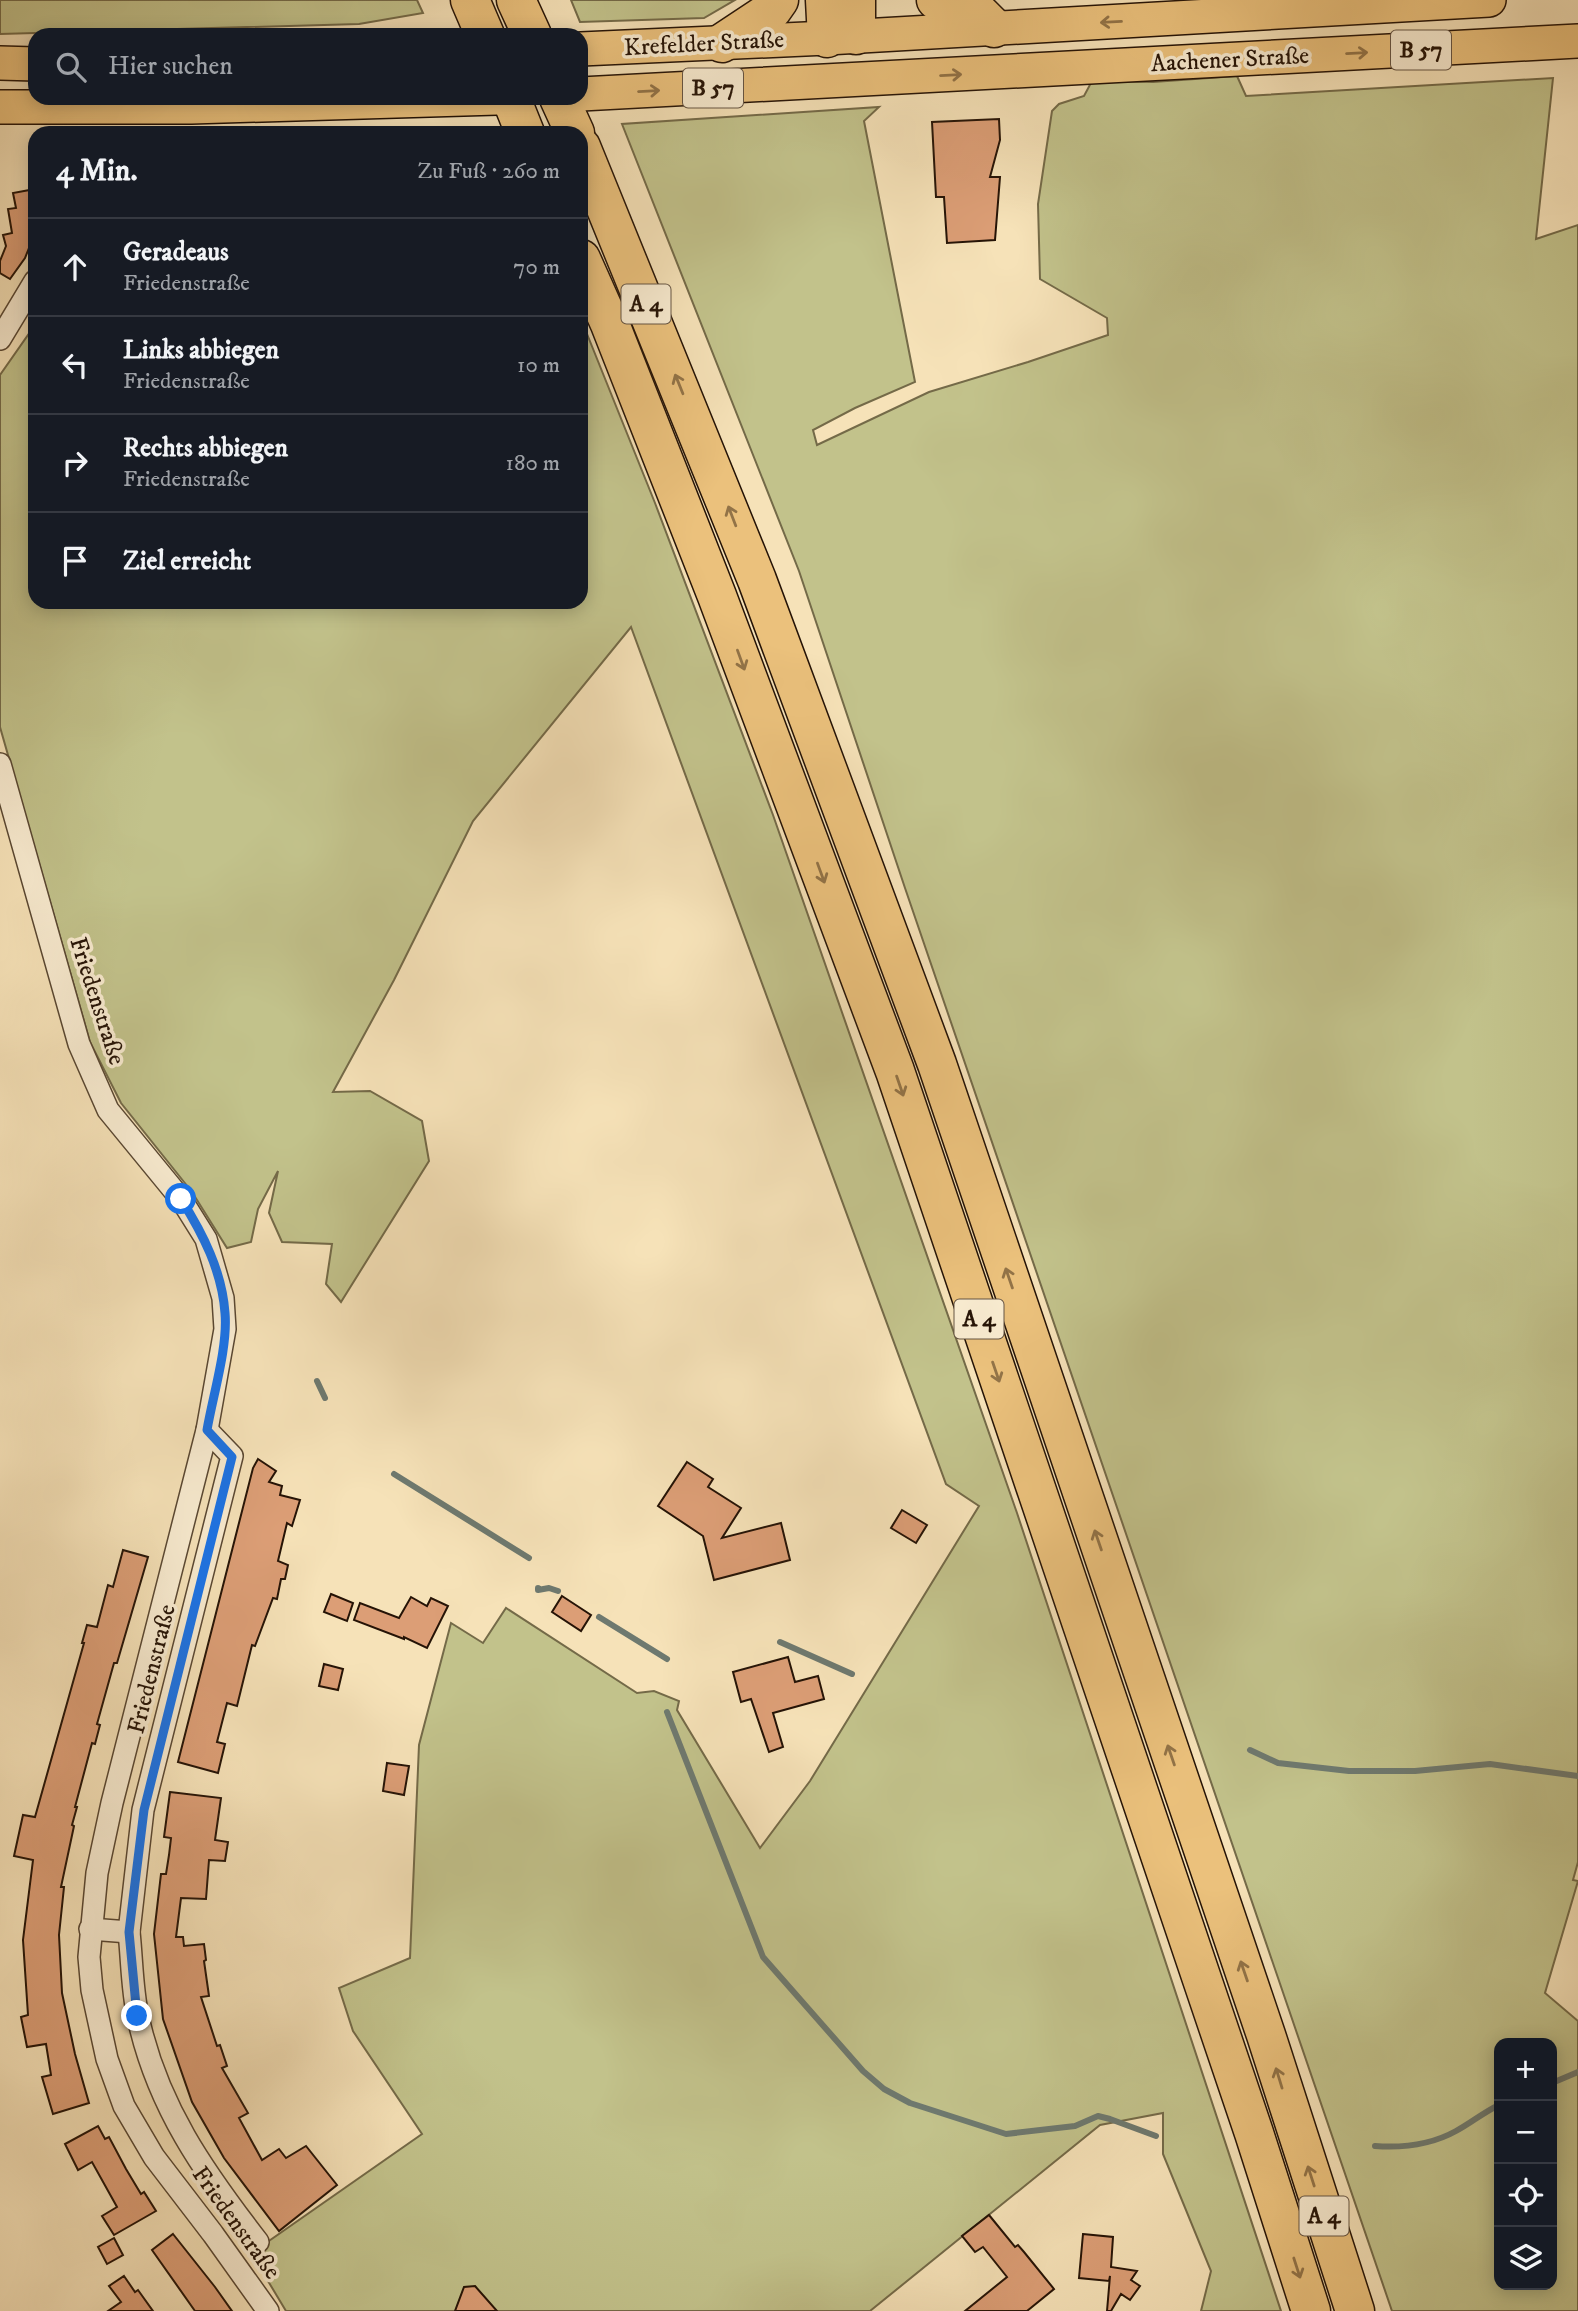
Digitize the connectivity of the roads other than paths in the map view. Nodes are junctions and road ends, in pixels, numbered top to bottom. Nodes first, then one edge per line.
1 (470, 0) edge
2 (516, 0) edge
3 (779, 0) edge
4 (825, 0) edge
5 (936, 0) edge
6 (1489, 0) edge
7 (1302, 12) junction
8 (846, 24) edge
9 (482, 28) edge
10 (529, 28) edge
11 (994, 28) junction
12 (1578, 41) edge
13 (722, 43) junction
14 (588, 49) edge
15 (1264, 58) junction
16 (0, 63) edge
17 (28, 64) edge
18 (883, 79) joint
19 (845, 81) junction
20 (588, 94) edge
21 (269, 105) edge
22 (514, 105) edge
23 (562, 105) edge
24 (0, 107) edge
25 (522, 126) edge
26 (572, 126) edge
27 (588, 164) edge
28 (588, 275) edge
29 (28, 293) edge
30 (0, 339) edge
31 (0, 764) edge
32 (207, 1430) junction
33 (90, 1929) junction
34 (129, 1932) junction
35 (258, 2242) dead end
36 (268, 2311) edge
37 (1311, 2311) edge
38 (1355, 2311) edge

1 - 9 highway
2 - 10 highway
3 - 13 highway
4 - 8 highway
5 - 11 highway
6 - 7 main road, Aachener Straße / B 57
7 -> 11 main road, Aachener Straße / B 57
7 - 15 main road
8 - 11 main road, Aachener Straße / B 57
8 - 13 main road, Krefelder Straße / B 57
8 - 19 main road
15 -> 12 main road, Aachener Straße / B 57
13 - 14 main road, Krefelder Straße / B 57
18 -> 15 main road, Aachener Straße / B 57
16 - 17 main road
18 - 19 main road, Krefelder Straße / B 57
20 -> 19 main road, Krefelder Straße / B 57
21 - 24 main road
22 - 25 highway
23 - 26 highway, A 4
38 -> 27 highway, A 4
28 -> 37 highway, A 4
29 - 30 street
31 - 32 street, Friedenstraße
32 - 33 street, Friedenstraße
32 - 34 street, Friedenstraße
33 - 34 street
33 - 36 street, Friedenstraße
34 - 35 street, Friedenstraße

